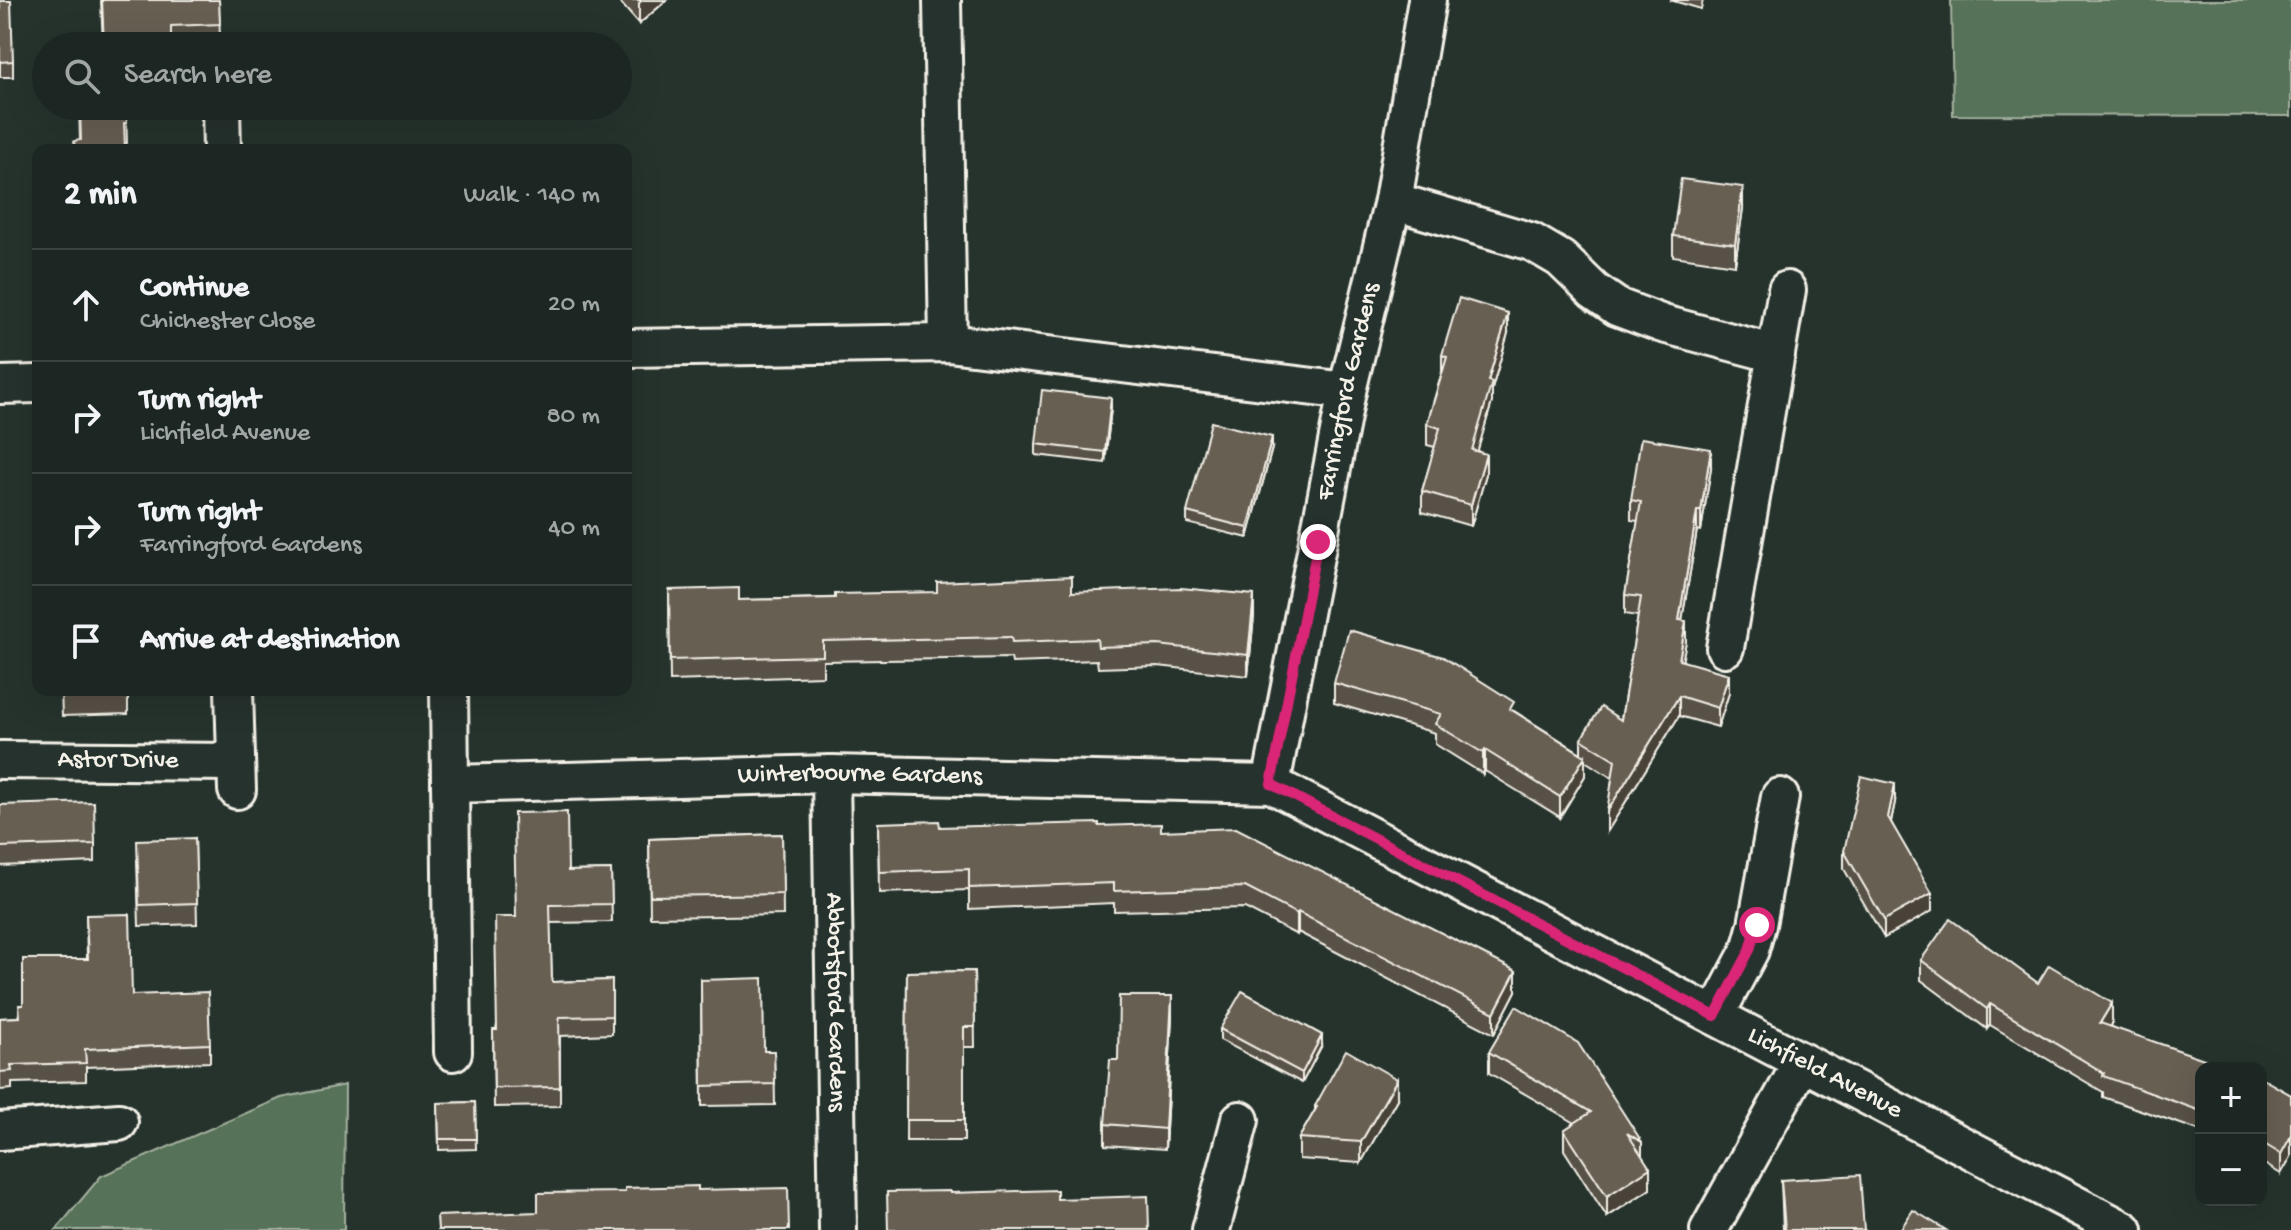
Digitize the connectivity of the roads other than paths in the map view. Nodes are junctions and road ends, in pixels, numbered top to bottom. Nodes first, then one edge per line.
1 (942, 0) edge
2 (1427, 0) edge
3 (221, 120) edge
4 (222, 144) edge
5 (1393, 201) junction
6 (1787, 290) dead end
7 (948, 343) junction
8 (632, 348) edge
9 (1776, 354) junction
10 (32, 384) edge
11 (0, 385) edge
12 (1347, 391) junction
13 (1725, 648) dead end
14 (234, 696) edge
15 (449, 696) edge
16 (0, 760) edge
17 (831, 774) junction
18 (450, 784) junction
19 (1271, 784) junction
20 (1780, 797) dead end
21 (1715, 1016) junction
22 (453, 1052) dead end
23 (1802, 1062) junction
24 (1240, 1120) dead end
25 (119, 1122) dead end
26 (0, 1131) edge
27 (838, 1230) edge
28 (1211, 1230) edge
29 (1709, 1230) edge
30 (2124, 1230) edge

1 - 7 street
2 - 5 street, Farringford Gardens
3 - 4 street
5 - 9 street
5 - 12 street, Farringford Gardens
6 - 9 street
7 - 8 street
7 - 12 street
9 - 13 street
10 - 11 street
12 - 19 street, Farringford Gardens
14 - 16 street, Astor Drive
15 - 18 street
17 - 18 street, Winterbourne Gardens
17 - 19 street, Winterbourne Gardens
17 - 27 street, Abbotsford Gardens
18 - 22 street
19 - 21 street, Lichfield Avenue
20 - 21 street
21 - 23 street, Lichfield Avenue
23 - 29 street
23 - 30 street, Lichfield Avenue
24 - 28 street
25 - 26 street

